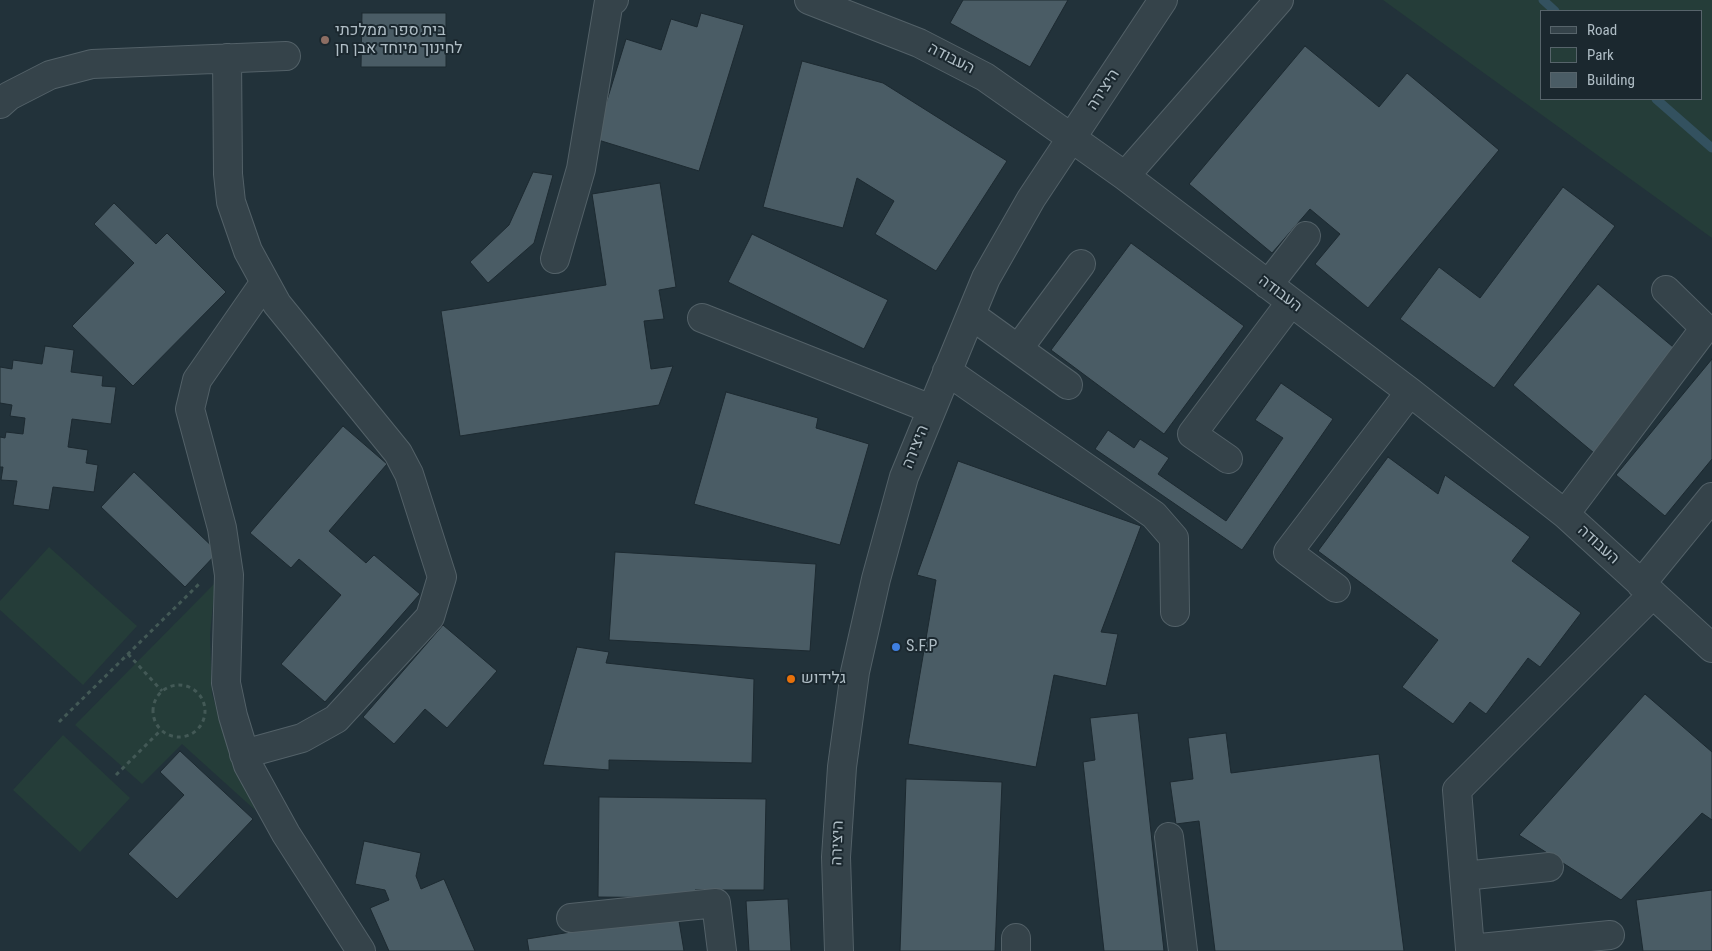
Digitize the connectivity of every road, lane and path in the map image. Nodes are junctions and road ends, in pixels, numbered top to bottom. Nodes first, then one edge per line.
1 (614, 0) edge
2 (809, 0) edge
3 (1163, 0) edge
4 (1279, 0) edge
5 (286, 56) dead end
6 (228, 58) junction
7 (0, 104) edge
8 (1072, 138) junction
9 (1125, 176) junction
10 (1306, 236) dead end
11 (555, 259) dead end
12 (1081, 264) dead end
13 (265, 282) junction
14 (1268, 285) junction
15 (1666, 290) dead end
16 (1291, 302) junction
17 (971, 315) junction
18 (702, 318) dead end
19 (1018, 349) junction
20 (947, 371) junction
21 (1068, 385) dead end
22 (1410, 392) junction
23 (931, 409) junction
24 (1228, 459) dead end
25 (1712, 497) edge
26 (1565, 514) junction
27 (226, 557) junction
28 (1336, 588) dead end
29 (1647, 589) junction
30 (1176, 612) dead end
31 (1712, 648) edge
32 (128, 654) junction
33 (162, 691) junction
34 (58, 722) dead end
35 (161, 730) junction
36 (244, 754) junction
37 (116, 775) dead end
38 (1169, 837) dead end
39 (1549, 867) dead end
40 (1464, 876) junction
41 (571, 918) dead end
42 (1610, 935) dead end
43 (361, 951) edge
44 (722, 951) edge
45 (839, 951) edge
46 (1183, 951) edge

1 - 11 street
2 - 8 street, העבודה
3 - 8 street, היצירה
4 - 9 street
5 - 6 street
6 - 7 street
6 - 13 street
8 - 9 street, העבודה
8 - 17 street, היצירה
9 - 14 street, העבודה
10 - 14 street
12 - 19 street
13 - 27 street
13 - 36 street
14 - 16 street, העבודה
15 - 26 street
16 - 22 street, העבודה
16 - 24 street
17 - 19 street
17 - 20 street, היצירה
18 - 23 street
19 - 21 street
20 - 23 street, היצירה
20 - 30 street
22 - 26 street, העבודה
22 - 28 street
23 - 45 street, היצירה
25 - 29 street
26 - 29 street, העבודה
27 - 32 path
27 - 36 street
29 - 31 street, העבודה
29 - 40 street
32 - 33 path
32 - 34 path
33 - 35 path
33 - 35 path
35 - 37 path
36 - 43 street
38 - 46 street
39 - 40 street
40 - 42 street
41 - 44 street

